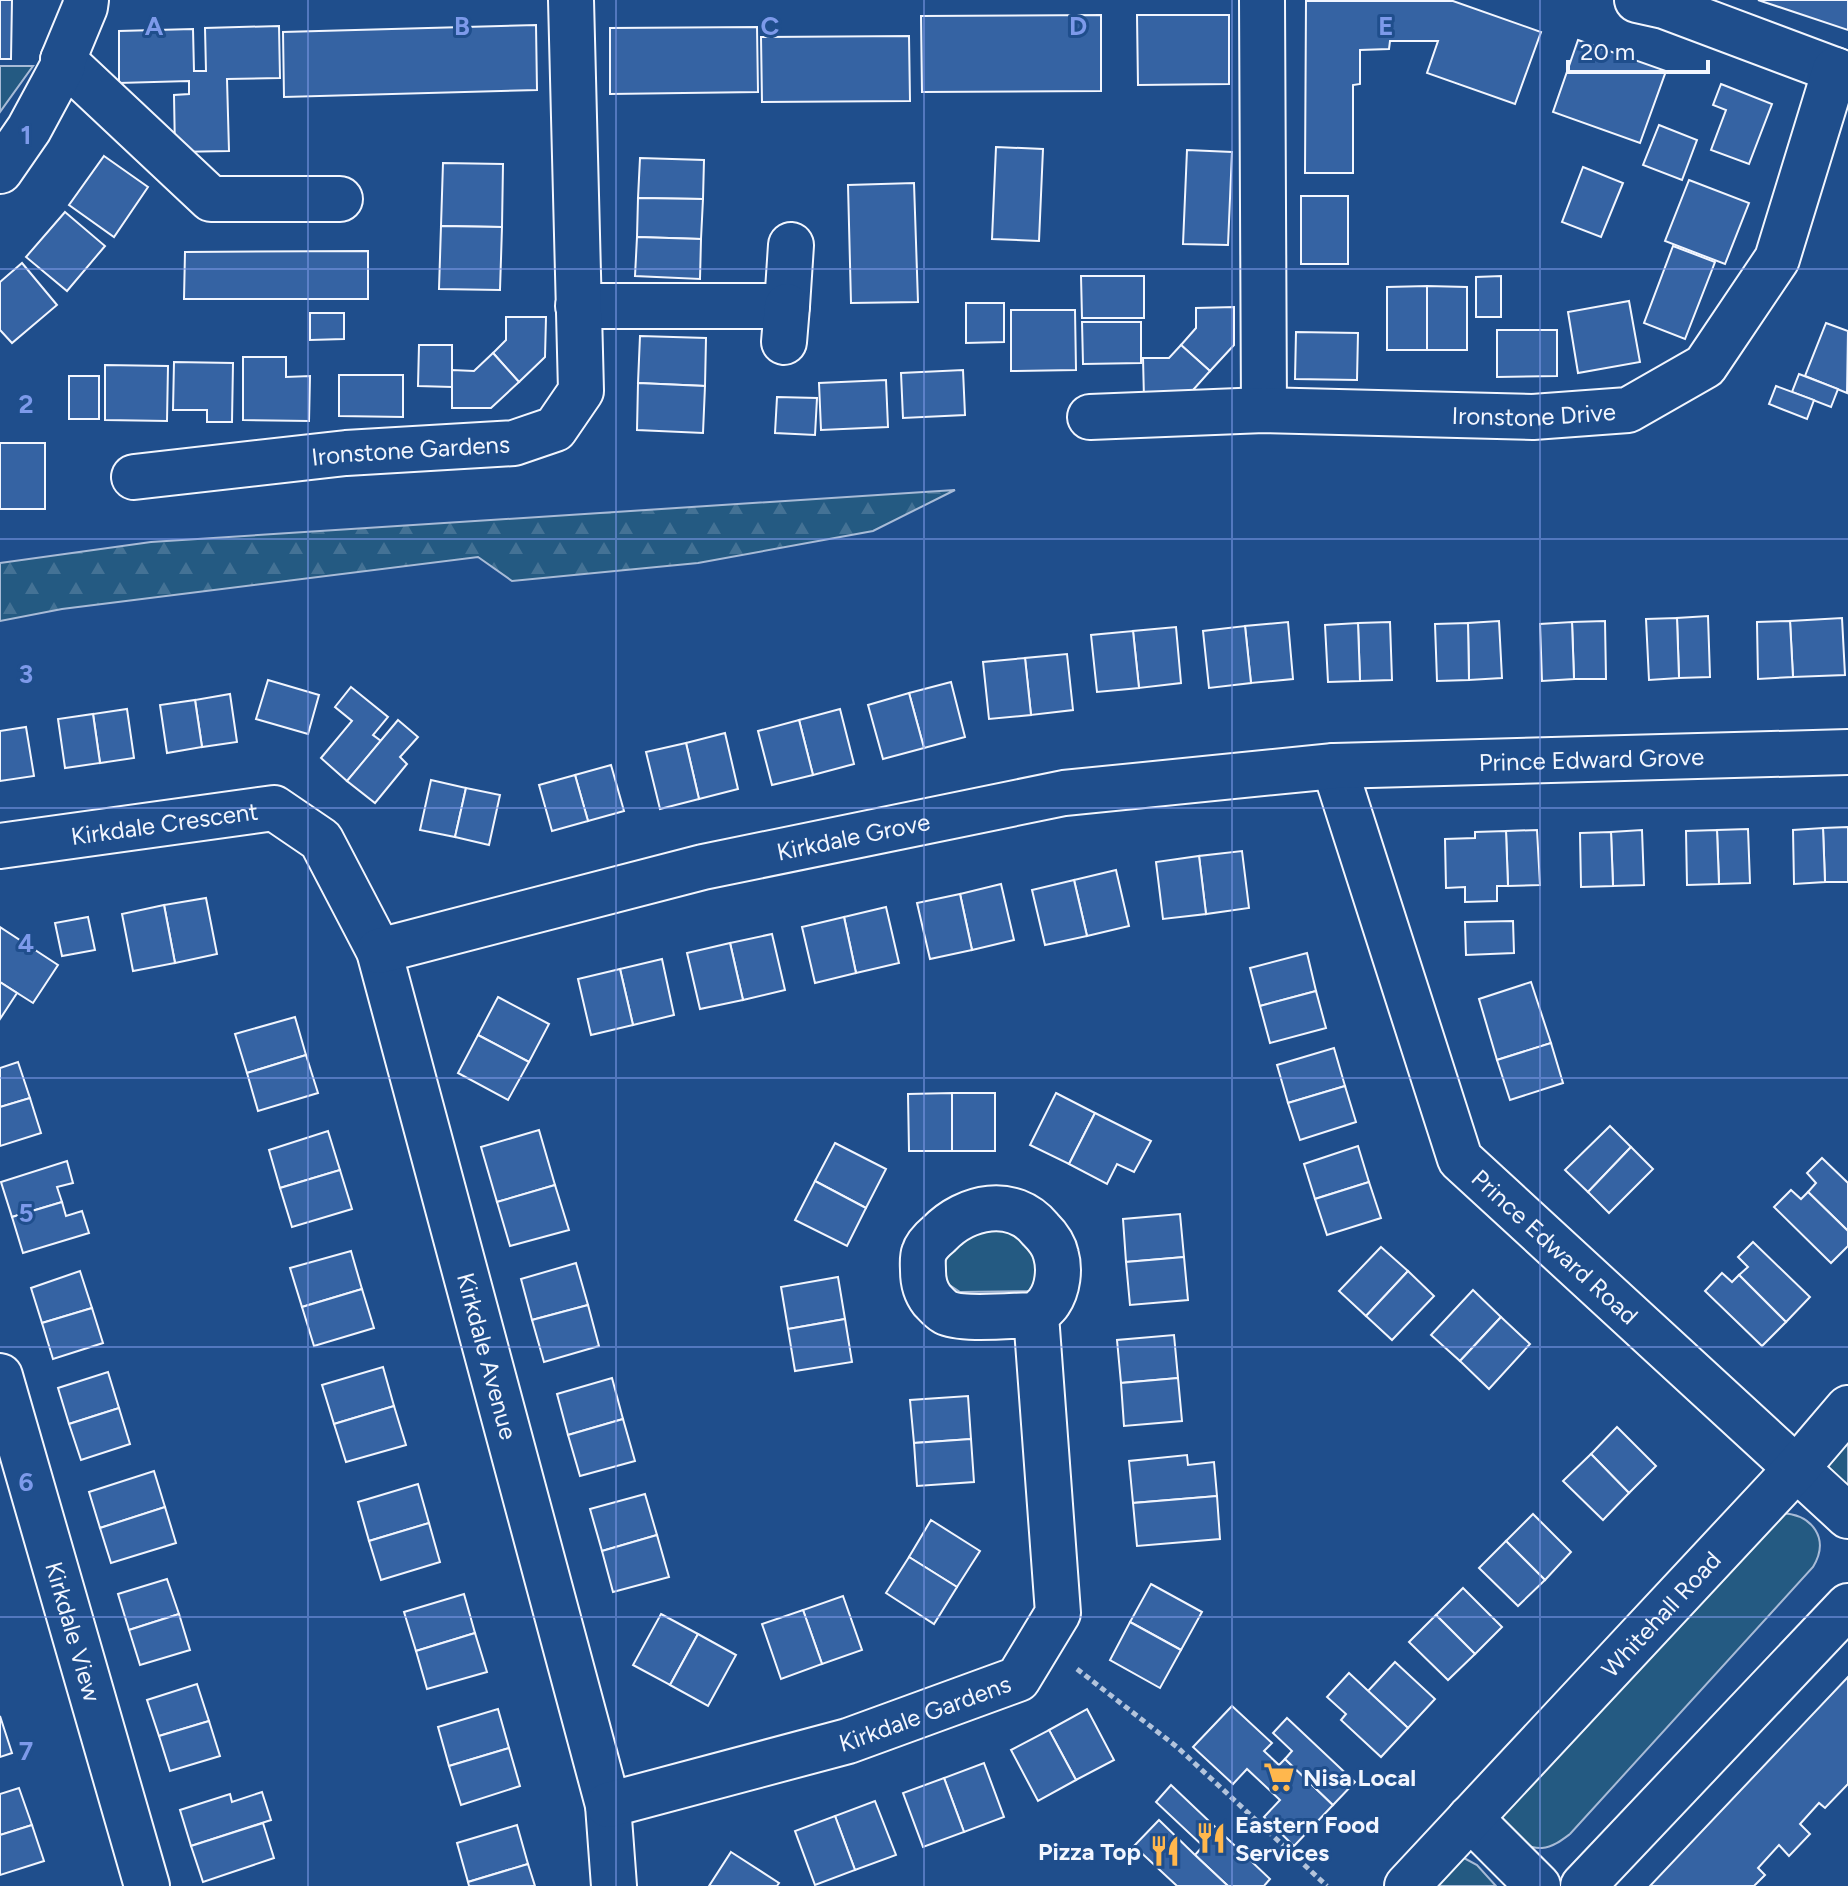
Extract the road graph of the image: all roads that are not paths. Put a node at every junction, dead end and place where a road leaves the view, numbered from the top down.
1 (86, 0) edge
2 (571, 0) edge
3 (1262, 0) edge
4 (1656, 2) edge
5 (63, 60) junction
6 (1841, 73) edge
7 (0, 171) edge
8 (340, 199) dead end
9 (791, 245) dead end
10 (578, 306) junction
11 (1264, 410) junction
12 (1090, 417) dead end
13 (134, 477) dead end
14 (1848, 752) edge
15 (1334, 766) junction
16 (321, 840) joint
17 (0, 846) edge
18 (379, 951) junction
19 (1036, 1315) dead end
20 (0, 1376) edge
21 (1848, 1408) edge
22 (1796, 1469) junction
23 (1848, 1516) edge
24 (1848, 1606) edge
25 (608, 1805) junction
26 (1470, 1818) junction
27 (147, 1886) edge
28 (614, 1886) edge
29 (1407, 1886) edge
30 (1538, 1886) edge
31 (1583, 1886) edge

1 - 5 street
2 - 10 street, Ironstone Gardens
3 - 11 street
4 - 6 street
5 - 7 street
5 - 8 street
6 - 11 street, Ironstone Drive
9 - 10 street
10 - 13 street, Ironstone Gardens
11 - 12 street, Ironstone Drive
14 - 15 street, Prince Edward Grove
15 - 18 street, Kirkdale Grove
15 - 22 street, Prince Edward Road
16 - 17 street, Kirkdale Crescent
16 - 18 street, Kirkdale Avenue
18 - 25 street, Kirkdale Avenue
19 - 25 street, Kirkdale Gardens
20 - 27 street, Kirkdale View
21 - 22 street, Whitehall Road
22 - 23 street, Prince Edward Road
22 - 26 street, Whitehall Road
24 - 31 street
25 - 28 street, Kirkdale Avenue
26 - 29 street, Whitehall Road
26 - 30 street

